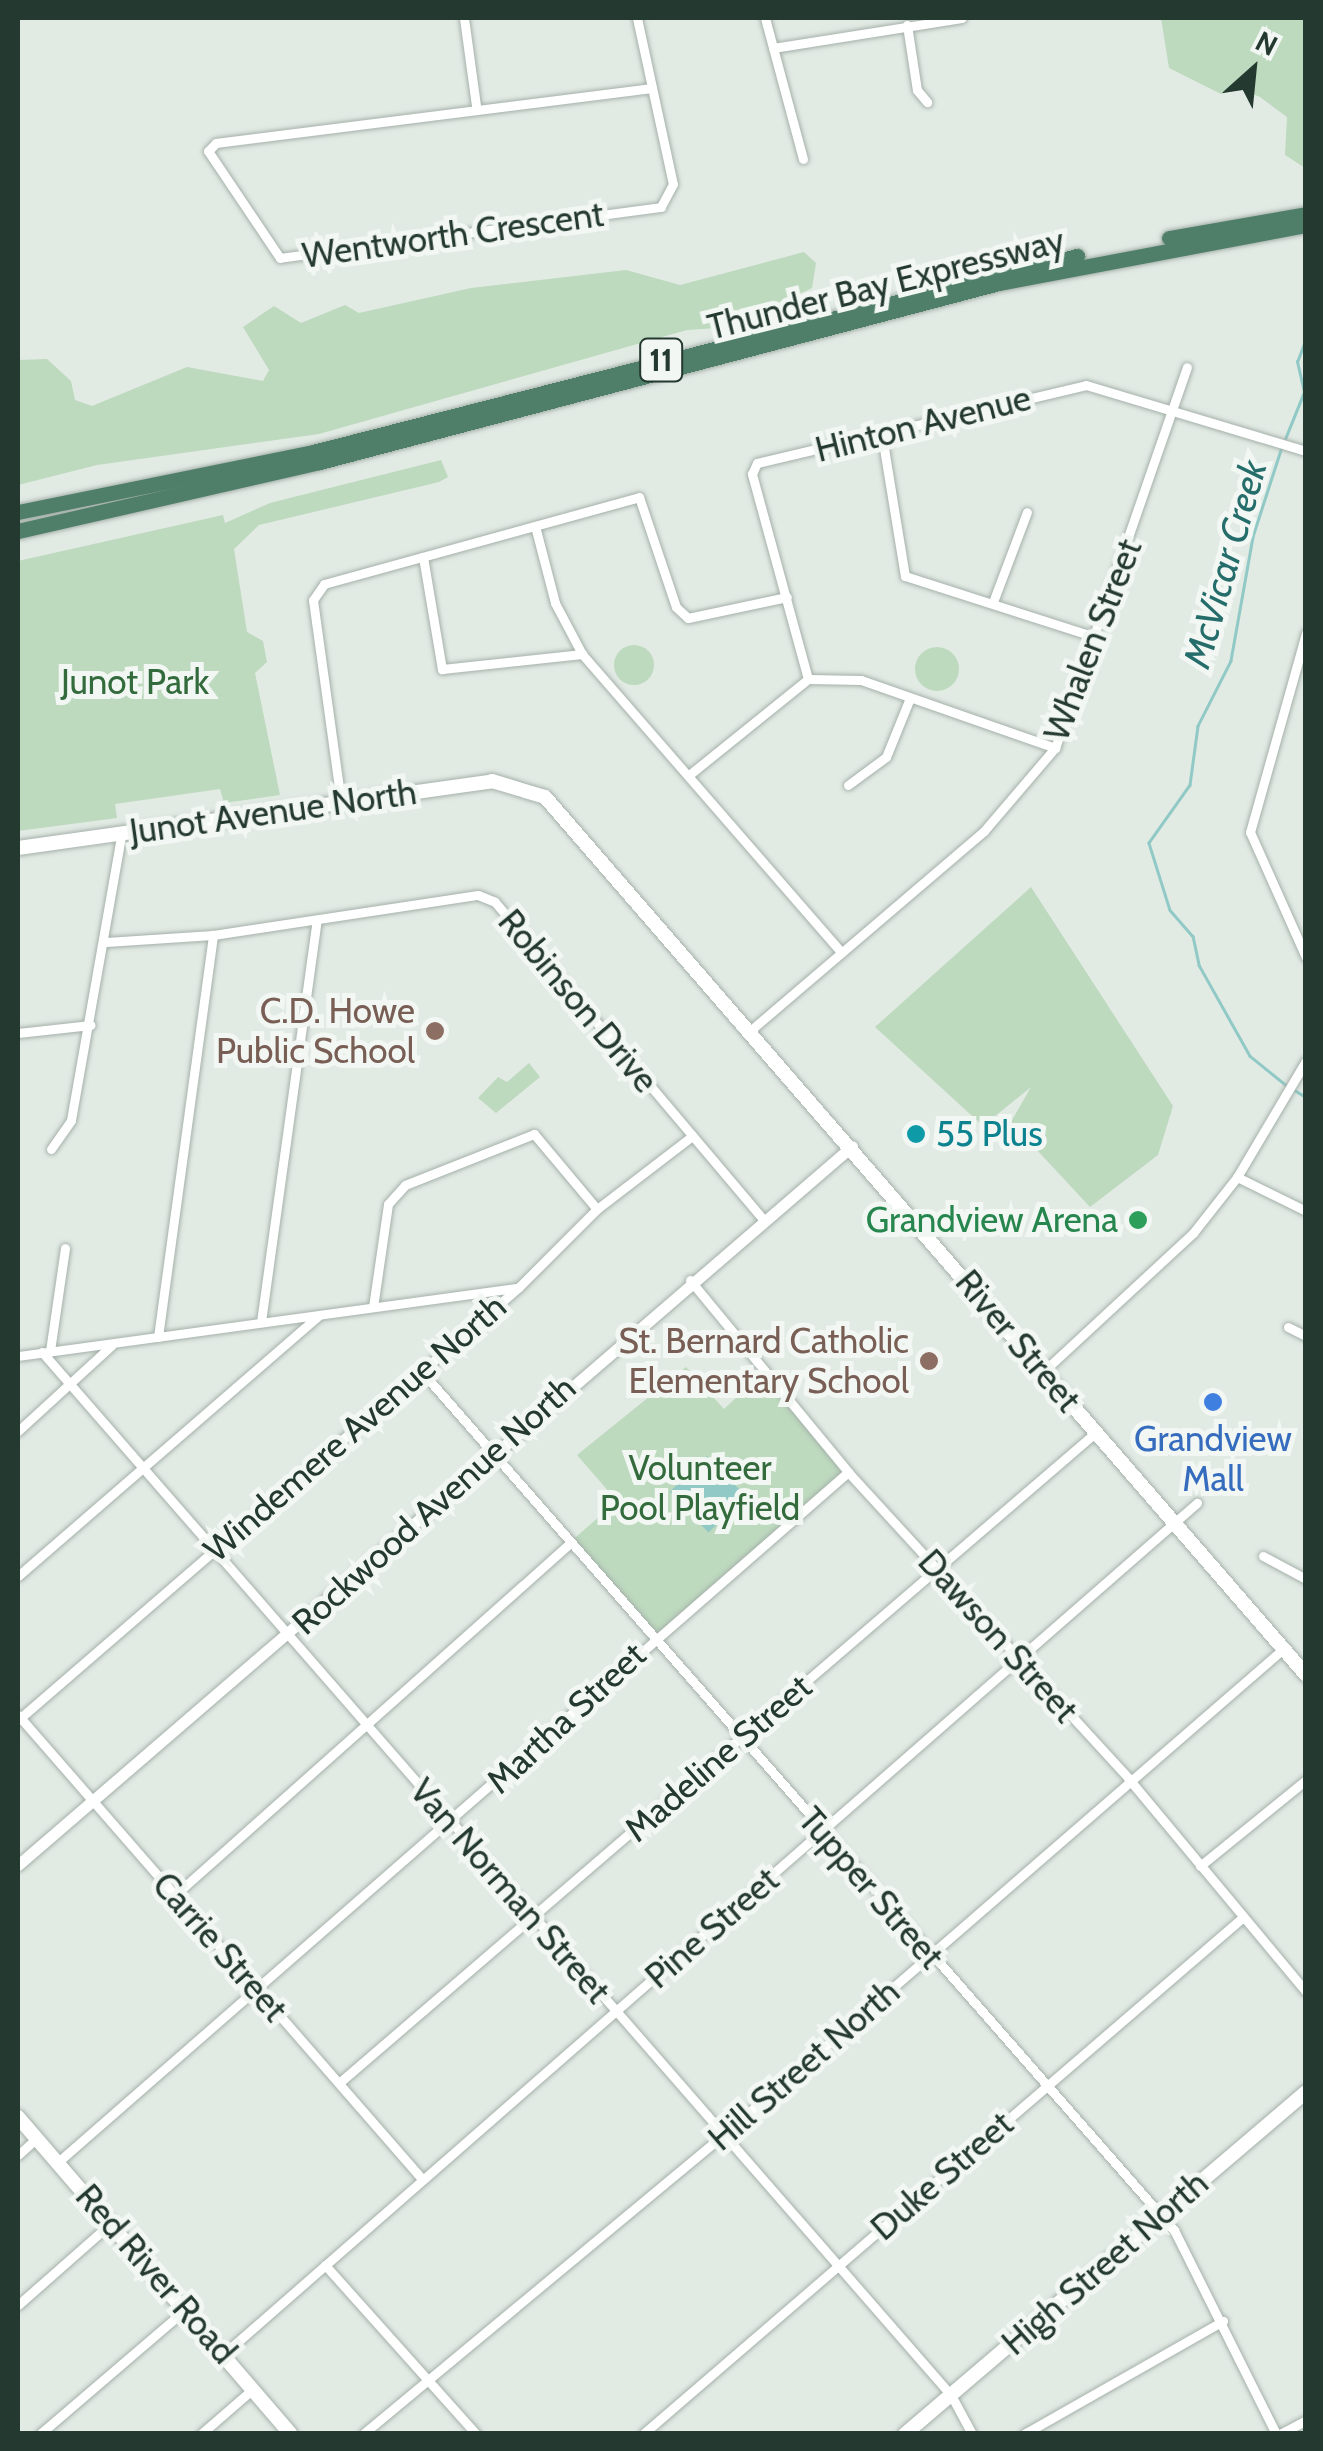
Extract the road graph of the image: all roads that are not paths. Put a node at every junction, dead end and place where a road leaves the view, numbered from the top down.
1 (464, 18) edge
2 (637, 18) edge
3 (764, 18) edge
4 (962, 18) edge
5 (906, 24) junction
6 (773, 48) junction
7 (652, 88) junction
8 (927, 102) dead end
9 (476, 106) junction
10 (803, 159) dead end
11 (1306, 214) edge
12 (1306, 225) edge
13 (1187, 367) dead end
14 (1176, 416) junction
15 (882, 436) junction
16 (1306, 451) edge
17 (18, 512) edge
18 (1027, 512) dead end
19 (535, 526) junction
20 (21, 531) edge
21 (423, 558) junction
22 (787, 597) junction
23 (993, 602) junction
24 (1306, 633) edge
25 (1098, 638) junction
26 (582, 654) junction
27 (808, 679) junction
28 (910, 698) junction
29 (1055, 748) junction
30 (689, 775) junction
31 (848, 785) dead end
32 (528, 788) joint
33 (341, 802) junction
34 (122, 832) junction
35 (18, 848) edge
36 (317, 920) junction
37 (213, 936) junction
38 (106, 942) junction
39 (840, 952) junction
40 (1306, 956) edge
41 (90, 1025) junction
42 (751, 1030) junction
43 (18, 1033) edge
44 (1306, 1061) edge
45 (692, 1136) junction
46 (852, 1146) junction
47 (51, 1149) dead end
48 (1237, 1177) junction
49 (596, 1210) junction
50 (1306, 1211) edge
51 (762, 1217) junction
52 (64, 1248) dead end
53 (690, 1280) junction
54 (519, 1288) junction
55 (373, 1307) junction
56 (321, 1314) junction
57 (261, 1322) junction
58 (1288, 1327) dead end
59 (158, 1336) junction
60 (1306, 1336) edge
61 (114, 1343) junction
62 (46, 1351) junction
63 (18, 1356) edge
64 (1044, 1371) junction
65 (422, 1372) junction
66 (71, 1384) junction
67 (18, 1431) edge
68 (1096, 1432) junction
69 (493, 1449) junction
70 (142, 1468) junction
71 (848, 1472) junction
72 (1197, 1503) dead end
73 (1176, 1526) junction
74 (568, 1544) junction
75 (213, 1550) junction
76 (1263, 1556) dead end
77 (938, 1568) junction
78 (18, 1576) edge
79 (1306, 1578) edge
80 (286, 1636) junction
81 (653, 1638) junction
82 (1283, 1649) junction
83 (1018, 1661) junction
84 (1306, 1675) edge
85 (18, 1718) edge
86 (368, 1728) junction
87 (741, 1738) junction
88 (1128, 1778) junction
89 (1306, 1780) edge
90 (92, 1803) junction
91 (451, 1824) junction
92 (821, 1833) junction
93 (18, 1865) edge
94 (1200, 1866) junction
95 (175, 1895) junction
96 (530, 1918) junction
97 (1242, 1918) junction
98 (930, 1955) junction
99 (257, 1989) junction
100 (1306, 1992) edge
101 (616, 2012) junction
102 (338, 2083) junction
103 (1045, 2086) junction
104 (1306, 2092) edge
105 (18, 2116) edge
106 (723, 2136) junction
107 (37, 2138) junction
108 (18, 2155) edge
109 (58, 2162) junction
110 (422, 2179) junction
111 (1160, 2215) junction
112 (112, 2222) junction
113 (325, 2265) junction
114 (838, 2267) junction
115 (18, 2305) edge
116 (188, 2308) junction
117 (1223, 2321) junction
118 (226, 2352) junction
119 (431, 2378) junction
120 (254, 2388) junction
121 (951, 2395) junction
122 (1306, 2420) edge
123 (40, 2434) edge
124 (201, 2434) edge
125 (291, 2434) edge
126 (363, 2434) edge
127 (476, 2434) edge
128 (643, 2434) edge
129 (906, 2434) edge
130 (972, 2434) edge
131 (1024, 2434) edge
132 (1278, 2434) edge

1 - 9 street
2 - 7 street, Wentworth Crescent
3 - 6 street
4 - 5 street
5 - 6 street
5 - 8 street
6 - 10 street
7 - 9 street, Wentworth Crescent
7 - 9 street, Wentworth Crescent
11 - 17 highway, Thunder Bay Expressway / 11
12 - 20 highway, Thunder Bay Expressway / 11
13 - 14 street, Whalen Street
14 - 15 street, Hinton Avenue
14 - 16 street, Hinton Avenue
14 - 25 street, Whalen Street
15 - 22 street, Hinton Avenue
15 - 23 street
18 - 23 street
19 - 21 street
19 - 22 street
19 - 26 street
21 - 26 street
21 - 33 street
22 - 27 street, Hinton Avenue
23 - 25 street
24 - 40 street
25 - 29 street, Whalen Street
26 - 30 street
27 - 28 street
27 - 30 street
28 - 29 street
28 - 31 street
29 - 39 street, Whalen Street
30 - 39 street
32 - 33 main road, Junot Avenue North
32 - 42 main road, River Street
33 - 34 main road, Junot Avenue North
34 - 35 main road, Junot Avenue North
34 - 38 street
36 - 37 street, Robinson Drive
36 - 45 street, Robinson Drive
36 - 57 street
37 - 38 street, Robinson Drive
37 - 59 street
38 - 41 street
39 - 42 street, Whalen Street
41 - 43 street
41 - 47 street
42 - 46 main road, River Street
44 - 48 street
45 - 49 street, Windemere Avenue North
45 - 51 street, Robinson Drive
46 - 51 street, Rockwood Avenue North
46 - 64 main road, River Street
48 - 50 street
48 - 64 street
49 - 54 street, Windemere Avenue North
49 - 55 street
51 - 53 street, Rockwood Avenue North
52 - 62 street
53 - 69 street, Rockwood Avenue North
53 - 71 street, Dawson Street
54 - 55 street
54 - 65 street, Windemere Avenue North
55 - 56 street
56 - 57 street
56 - 70 street
57 - 59 street
58 - 60 street
59 - 61 street
61 - 62 street
61 - 66 street
62 - 63 street
62 - 66 street, Van Norman Street
64 - 68 main road, River Street
65 - 69 street, Tupper Street
65 - 75 street, Windemere Avenue North
66 - 67 street
66 - 70 street, Van Norman Street
68 - 73 main road, River Street
68 - 77 street, Madeline Street
69 - 74 street, Tupper Street
69 - 80 street, Rockwood Avenue North
70 - 75 street, Van Norman Street
70 - 78 street
71 - 77 street, Dawson Street
71 - 81 street, Martha Street
72 - 73 street, Pine Street
73 - 82 main road, River Street
73 - 83 street, Pine Street
74 - 81 street, Tupper Street
74 - 86 street
75 - 80 street, Van Norman Street
75 - 85 street, Windemere Avenue North
76 - 79 street
77 - 83 street, Dawson Street
77 - 87 street, Madeline Street
80 - 86 street, Van Norman Street
80 - 90 street, Rockwood Avenue North
81 - 87 street, Tupper Street
81 - 91 street, Martha Street
82 - 84 main road, River Street
82 - 88 street, Hill Street North
83 - 88 street, Dawson Street
83 - 92 street, Pine Street
85 - 90 street, Carrie Street
86 - 91 street, Van Norman Street
86 - 95 street
87 - 92 street, Tupper Street
87 - 96 street, Madeline Street
88 - 94 street, Dawson Street
88 - 98 street, Hill Street North
89 - 94 street
90 - 93 street, Rockwood Avenue North
90 - 95 street, Carrie Street
91 - 96 street, Van Norman Street
91 - 99 street, Martha Street
92 - 98 street, Tupper Street
92 - 101 street, Pine Street
94 - 97 street, Dawson Street
95 - 99 street, Carrie Street
96 - 101 street, Van Norman Street
96 - 102 street, Madeline Street
97 - 100 street, Dawson Street
97 - 103 street, Duke Street
98 - 103 street, Tupper Street
98 - 106 street, Hill Street North
99 - 102 street, Carrie Street
99 - 109 street, Martha Street
101 - 106 street, Van Norman Street
101 - 110 street, Pine Street
102 - 110 street, Carrie Street
103 - 111 street, Tupper Street
103 - 114 street, Duke Street
104 - 111 main road, High Street North
105 - 107 main road, Red River Road
106 - 114 street, Van Norman Street
106 - 119 street, Hill Street North
107 - 108 street
107 - 109 main road, Red River Road
109 - 112 main road, Red River Road
110 - 113 street, Pine Street
111 - 117 street, Tupper Street
111 - 121 main road, High Street North
112 - 115 street
112 - 116 main road, Red River Road
113 - 118 street, Pine Street
113 - 119 street
114 - 121 street, Van Norman Street
114 - 128 street, Duke Street
116 - 118 main road, Red River Road
116 - 123 street
117 - 131 street
117 - 132 street, Tupper Street
118 - 120 main road, Red River Road
119 - 126 street, Hill Street North
119 - 127 street
120 - 124 street
120 - 125 main road, Red River Road
121 - 129 main road, High Street North
121 - 130 street, Van Norman Street
122 - 132 street

